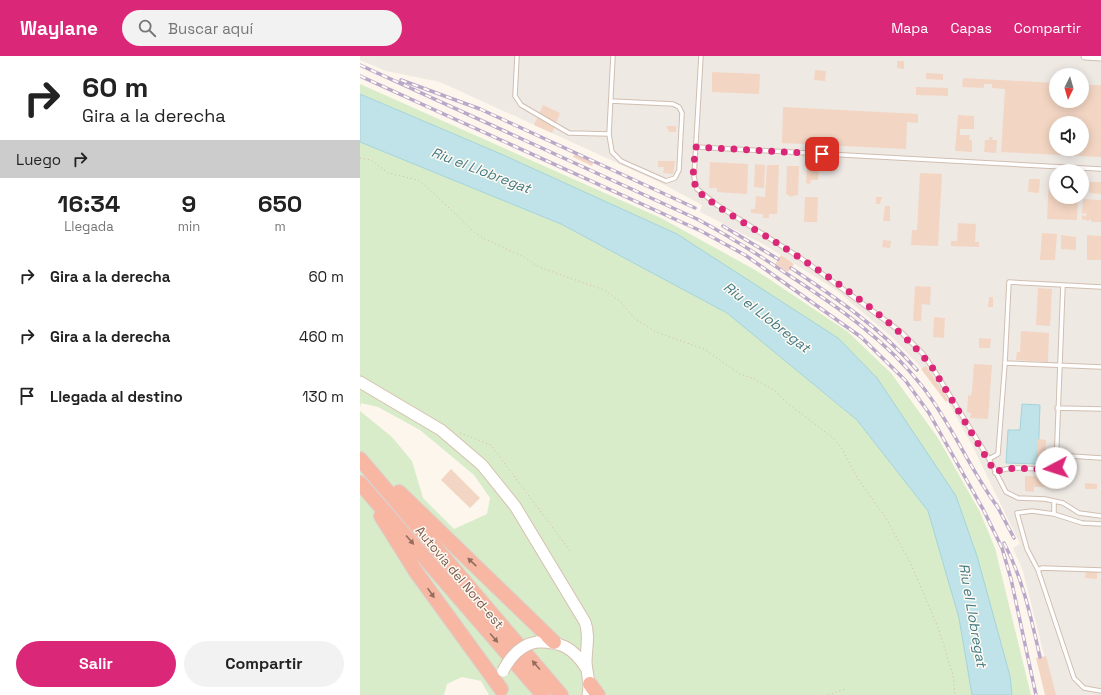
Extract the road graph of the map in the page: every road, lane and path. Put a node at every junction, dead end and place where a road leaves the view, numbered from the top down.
1 (517, 56) edge
2 (613, 56) edge
3 (701, 56) edge
4 (1085, 56) edge
5 (1101, 57) edge
6 (611, 101) junction
7 (609, 134) junction
8 (696, 147) junction
9 (360, 158) edge
10 (1101, 169) edge
11 (1063, 285) junction
12 (1101, 287) edge
13 (1005, 363) junction
14 (1059, 365) junction
15 (1101, 367) edge
16 (360, 382) edge
17 (1057, 408) junction
18 (1101, 409) edge
19 (450, 436) junction
20 (360, 455) edge
21 (1055, 455) junction
22 (1101, 458) edge
23 (360, 459) edge
24 (988, 459) junction
25 (995, 472) junction
26 (363, 486) edge
27 (1054, 501) junction
28 (1054, 514) junction
29 (1101, 516) edge
30 (1101, 524) edge
31 (570, 551) dead end
32 (1038, 570) junction
33 (1101, 570) edge
34 (587, 635) junction
35 (554, 642) junction
36 (569, 648) junction
37 (586, 668) junction
38 (846, 689) dead end
39 (592, 691) edge
40 (1101, 691) edge
41 (502, 692) edge
42 (543, 695) edge
43 (561, 695) edge
44 (828, 695) edge
45 (955, 695) edge

1 - 7 lane
2 - 6 lane
3 - 8 lane
4 - 5 street
6 - 7 lane
6 - 7 lane
8 - 10 lane
8 - 24 lane
9 - 45 path
11 - 12 lane
11 - 13 lane
11 - 14 lane
13 - 14 lane
13 - 24 lane
14 - 15 lane
14 - 17 lane
16 - 19 main road
17 - 18 lane
17 - 21 lane
19 - 31 path
19 - 34 main road
35 -> 20 highway
21 - 22 lane
21 - 25 lane
43 -> 23 highway, Autovia del Nord-est
24 - 25 lane
25 - 27 lane
26 -> 41 highway
26 -> 42 highway, Autovia del Nord-est
27 - 28 lane
27 - 29 lane
28 - 30 lane
28 - 32 lane
32 - 33 lane
32 - 40 lane
34 - 36 main road
34 - 37 main road
35 - 36 main road
35 - 41 main road, bridge
36 - 37 main road
37 - 39 main road
38 - 44 path

